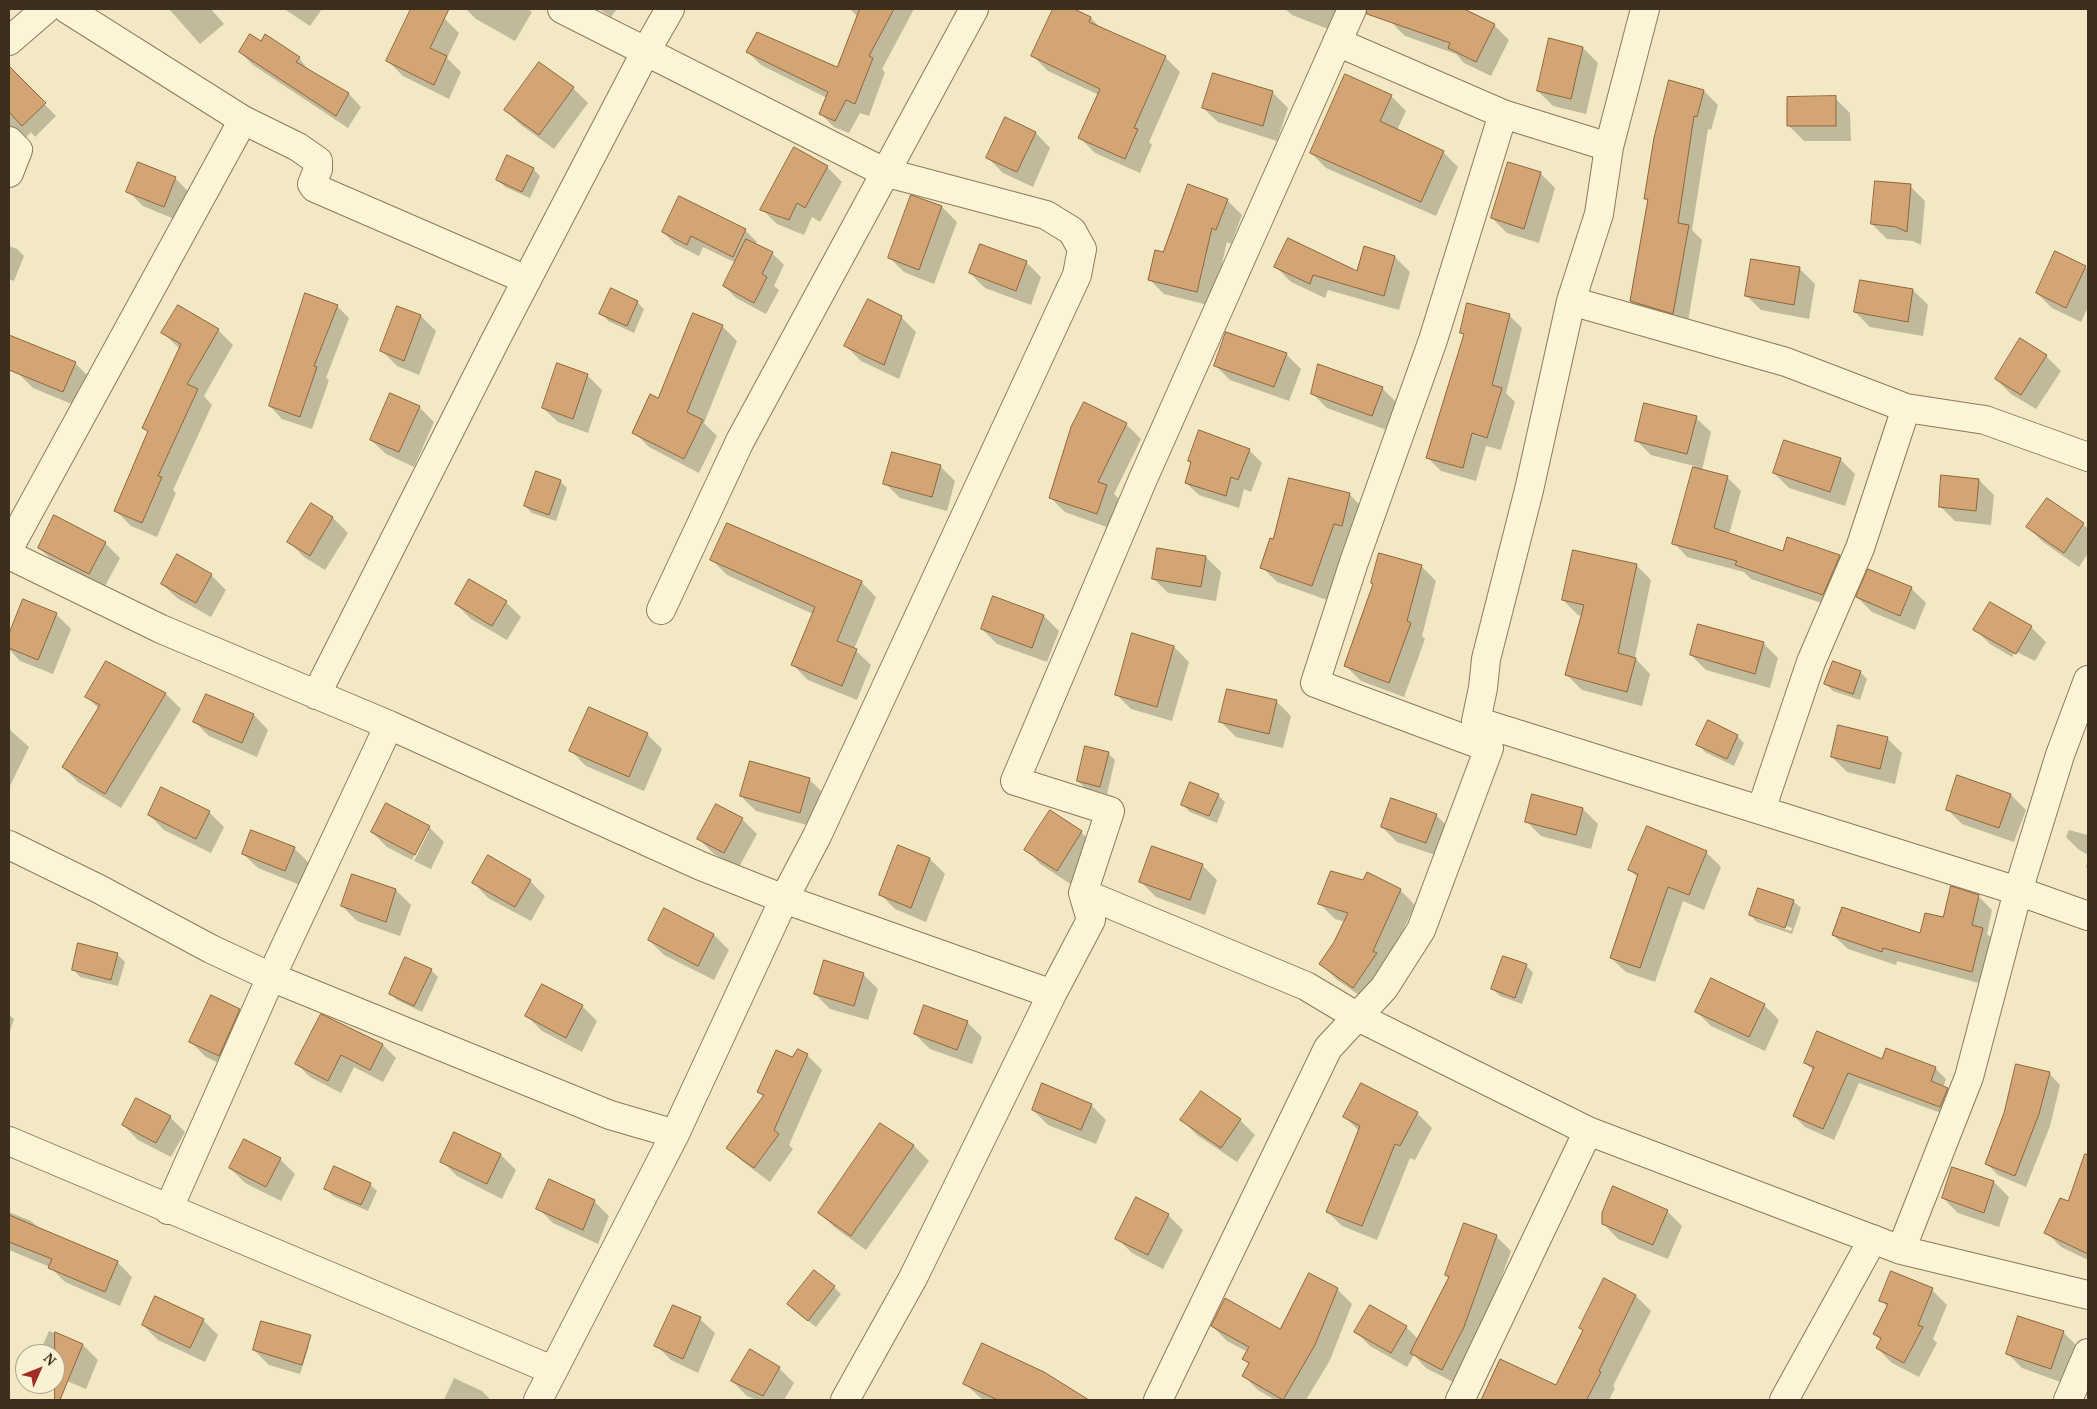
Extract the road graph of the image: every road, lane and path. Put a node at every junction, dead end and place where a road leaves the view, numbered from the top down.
1 (46, 9) edge
2 (67, 9) edge
3 (562, 9) edge
4 (670, 9) edge
5 (974, 9) edge
6 (1352, 9) edge
7 (1645, 9) edge
8 (9, 41) edge
9 (1337, 42) junction
10 (646, 51) junction
11 (1502, 114) junction
12 (243, 120) junction
13 (9, 141) edge
14 (1609, 147) junction
15 (884, 172) junction
16 (9, 173) edge
17 (527, 280) junction
18 (1571, 301) junction
19 (1906, 408) junction
20 (2088, 457) edge
21 (9, 548) edge
22 (9, 556) edge
23 (661, 610) dead end
24 (2088, 680) edge
25 (316, 695) junction
26 (1476, 721) junction
27 (389, 725) junction
28 (1488, 748) junction
29 (1761, 810) junction
30 (9, 845) edge
31 (2018, 891) junction
32 (1083, 893) junction
33 (784, 899) junction
34 (2088, 916) edge
35 (271, 976) junction
36 (1052, 994) junction
37 (1358, 1017) junction
38 (1588, 1131) junction
39 (675, 1134) junction
40 (9, 1141) edge
41 (168, 1210) junction
42 (1873, 1239) junction
43 (1901, 1250) junction
44 (2088, 1295) edge
45 (2088, 1353) edge
46 (552, 1370) junction
47 (538, 1400) edge
48 (845, 1400) edge
49 (1158, 1400) edge
50 (1460, 1400) edge
51 (1784, 1400) edge
52 (2068, 1400) edge

1 - 8 street
2 - 12 street
3 - 10 street
4 - 10 street
5 - 15 street
6 - 9 street
7 - 14 street
9 - 11 street
9 - 32 street
10 - 15 street
10 - 17 street
11 - 14 street
11 - 28 street
12 - 17 street
12 - 21 street
13 - 16 street
14 - 18 street
15 - 23 street
15 - 33 street
17 - 25 street
18 - 19 street
18 - 26 street
19 - 20 street
19 - 29 street
22 - 25 street
24 - 31 street
25 - 27 street
26 - 28 street
26 - 29 street
27 - 33 street
27 - 35 street
28 - 37 street
29 - 31 street
30 - 35 street
31 - 34 street
31 - 43 street
32 - 36 street
32 - 37 street
33 - 36 street
33 - 39 street
35 - 39 street
35 - 41 street
36 - 48 street
37 - 38 street
37 - 49 street
38 - 42 street
38 - 50 street
39 - 46 street
40 - 41 street
41 - 46 street
42 - 43 street
42 - 51 street
43 - 44 street
45 - 52 street
46 - 47 street

